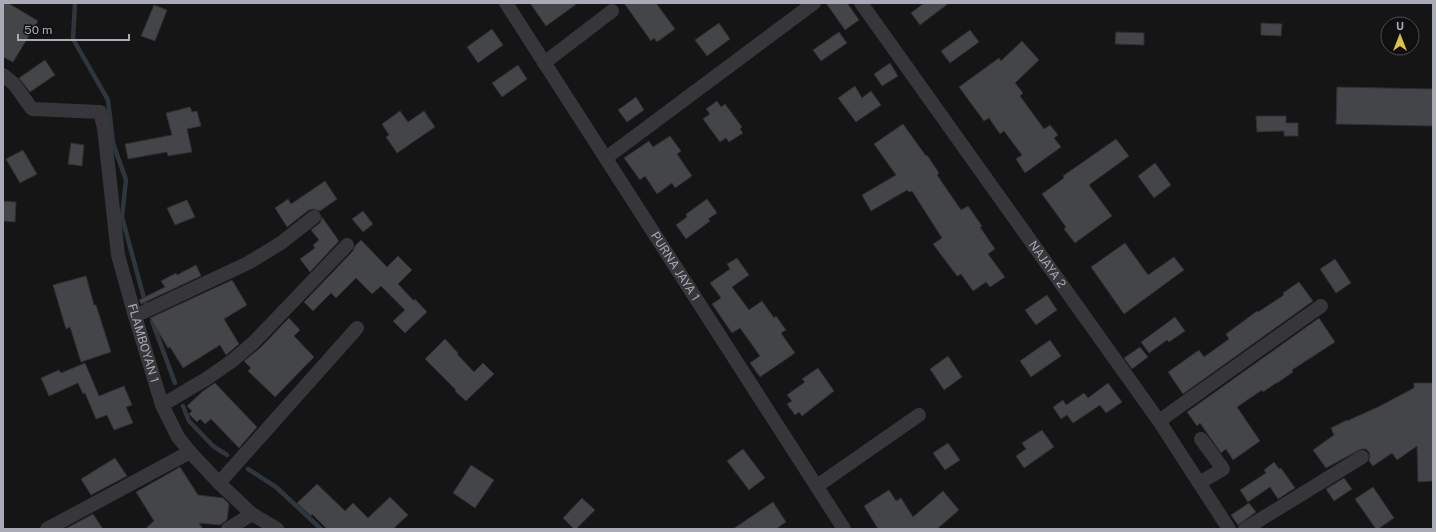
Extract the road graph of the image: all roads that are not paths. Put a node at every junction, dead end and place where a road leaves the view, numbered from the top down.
1 (506, 3) edge
2 (814, 3) edge
3 (861, 3) edge
4 (612, 11) dead end
5 (544, 63) junction
6 (3, 75) edge
7 (606, 158) junction
8 (314, 217) dead end
9 (348, 245) dead end
10 (1321, 306) dead end
11 (135, 316) junction
12 (357, 328) dead end
13 (162, 405) junction
14 (919, 415) dead end
15 (1159, 421) junction
16 (1201, 439) dead end
17 (190, 452) junction
18 (1362, 457) dead end
19 (219, 483) junction
20 (1199, 483) junction
21 (817, 486) junction
22 (252, 514) junction
23 (48, 529) edge
24 (228, 529) edge
25 (277, 529) edge
26 (844, 529) edge
27 (1229, 529) edge
28 (1245, 529) edge

1 - 5 street, PURNA JAYA 1
2 - 7 street
3 - 15 street, NAJAYA 2
4 - 5 street
5 - 7 street, PURNA JAYA 1
6 - 11 street, FLAMBOYAN 1
7 - 21 street, PURNA JAYA 1
8 - 11 street
9 - 13 street
10 - 15 street
11 - 13 street, FLAMBOYAN 1
12 - 19 street
13 - 17 street, FLAMBOYAN 1
14 - 21 street
15 - 20 street, NAJAYA 2
16 - 20 street
17 - 19 street, FLAMBOYAN 1
17 - 23 street
18 - 28 street
19 - 22 street, FLAMBOYAN 1
20 - 27 street, NAJAYA 2
21 - 26 street, PURNA JAYA 1
22 - 24 street
22 - 25 street, FLAMBOYAN 1

